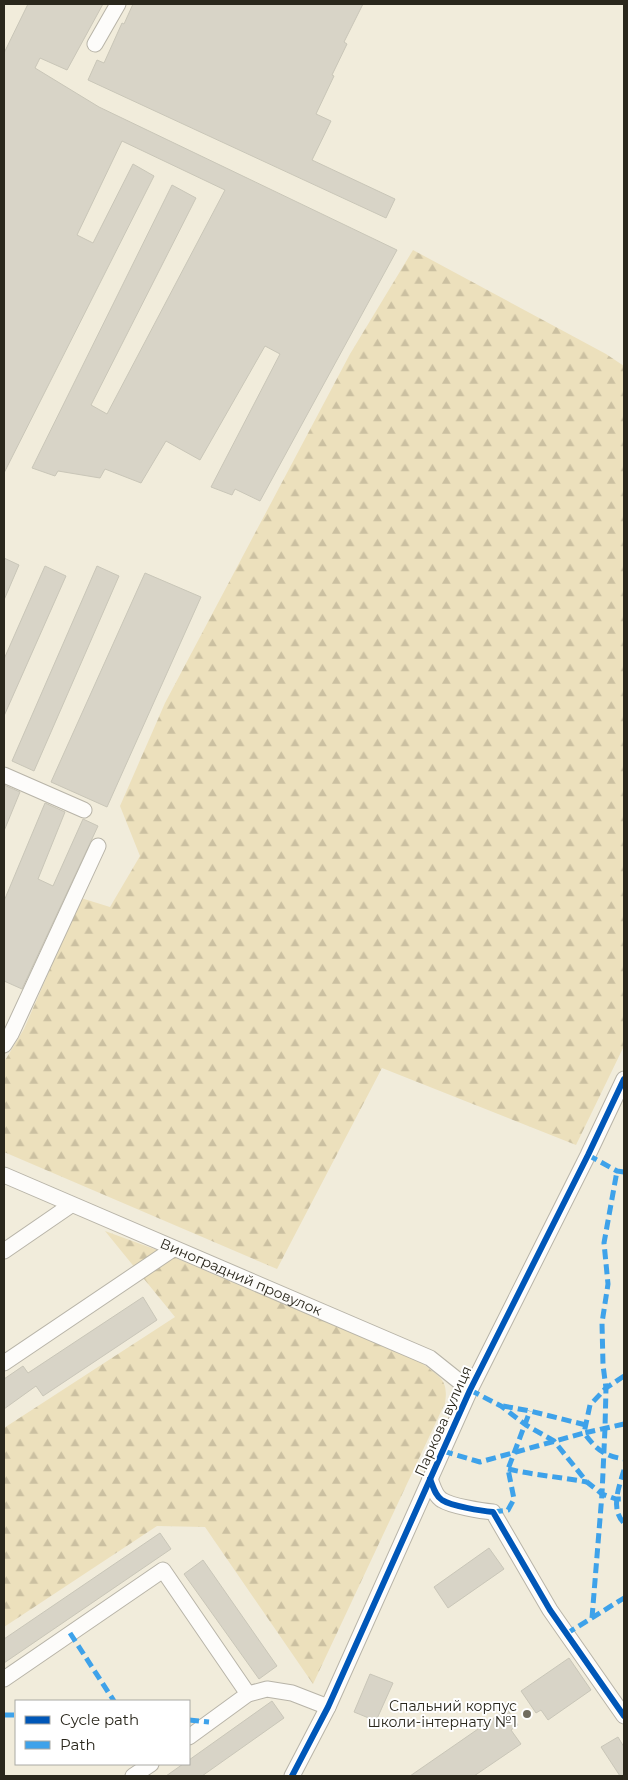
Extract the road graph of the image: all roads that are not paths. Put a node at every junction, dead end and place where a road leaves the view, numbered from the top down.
1 (118, 4) edge
2 (95, 44) dead end
3 (4, 775) edge
4 (84, 810) dead end
5 (98, 846) dead end
6 (4, 1045) edge
7 (624, 1080) edge
8 (4, 1175) edge
9 (71, 1205) junction
10 (173, 1249) junction
11 (4, 1250) edge
12 (4, 1363) edge
13 (470, 1390) junction
14 (430, 1479) junction
15 (4, 1679) edge
16 (248, 1694) junction
17 (328, 1707) junction
18 (624, 1716) edge
19 (190, 1736) edge
20 (150, 1765) edge
21 (133, 1776) edge
22 (292, 1776) edge

1 - 2 street
3 - 4 street
5 - 6 street
7 - 13 street, Паркова вулиця
8 - 9 street, Виноградний провулок
9 - 10 street, Виноградний провулок
9 - 11 street
10 - 12 street
10 - 13 street, Виноградний провулок
13 - 14 street, Паркова вулиця
14 - 17 street, Паркова вулиця
14 - 18 street
15 - 16 street
16 - 17 street
16 - 19 street
17 - 22 street, Паркова вулиця
20 - 21 street

